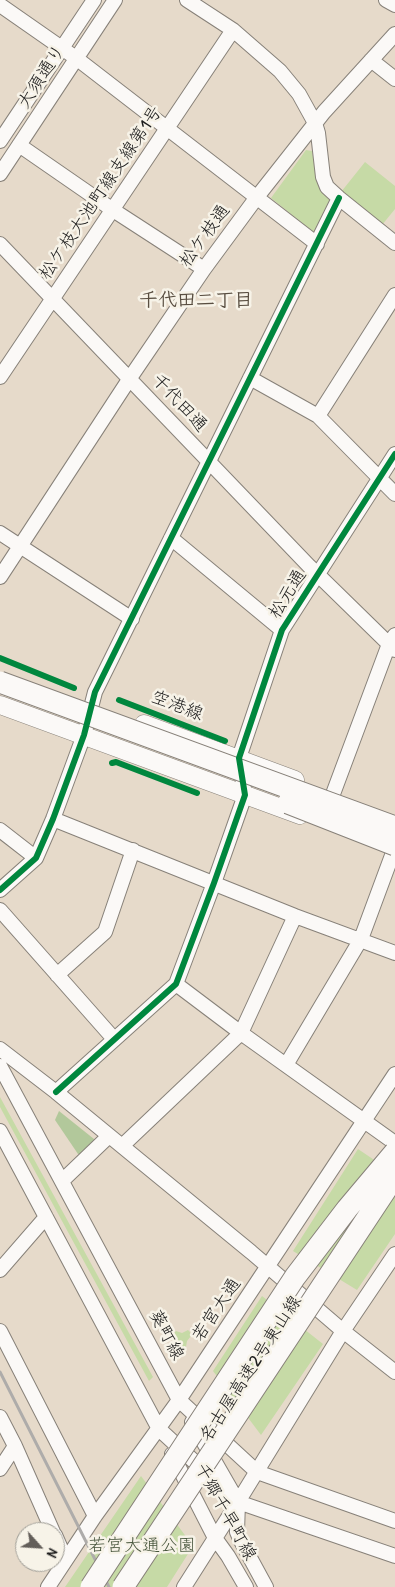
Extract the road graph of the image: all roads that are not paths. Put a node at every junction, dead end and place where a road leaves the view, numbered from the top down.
1 (94, 0) edge
2 (115, 0) edge
3 (187, 0) edge
4 (386, 0) edge
5 (395, 5) edge
6 (2, 11) edge
7 (233, 30) junction
8 (395, 34) edge
9 (61, 48) junction
10 (76, 58) junction
11 (371, 60) junction
12 (395, 78) edge
13 (315, 123) junction
14 (167, 128) junction
15 (0, 141) edge
16 (19, 145) junction
17 (0, 174) edge
18 (257, 197) junction
19 (339, 198) junction
20 (113, 210) junction
21 (395, 242) edge
22 (0, 244) edge
23 (317, 244) junction
24 (204, 269) junction
25 (395, 295) edge
26 (52, 298) junction
27 (0, 377) edge
28 (130, 378) junction
29 (250, 378) junction
30 (318, 416) junction
31 (395, 454) edge
32 (209, 462) junction
33 (379, 478) junction
34 (395, 494) edge
35 (0, 533) edge
36 (171, 538) junction
37 (20, 546) junction
38 (318, 574) junction
39 (0, 576) edge
40 (132, 618) junction
41 (282, 630) junction
42 (393, 643) edge
43 (0, 671) edge
44 (0, 682) edge
45 (0, 705) edge
46 (91, 705) junction
47 (137, 732) junction
48 (84, 736) junction
49 (239, 758) junction
50 (245, 794) junction
51 (333, 794) junction
52 (395, 817) edge
53 (53, 819) junction
54 (395, 827) edge
55 (0, 830) edge
56 (395, 849) edge
57 (133, 850) junction
58 (36, 858) junction
59 (214, 883) junction
60 (0, 890) edge
61 (0, 910) edge
62 (295, 916) junction
63 (361, 939) junction
64 (395, 953) edge
65 (57, 974) junction
66 (176, 984) junction
67 (241, 1034) junction
68 (114, 1039) junction
69 (0, 1049) edge
70 (286, 1065) junction
71 (0, 1066) edge
72 (395, 1074) edge
73 (56, 1092) junction
74 (364, 1122) junction
75 (1, 1136) edge
76 (109, 1136) junction
77 (395, 1143) edge
78 (122, 1146) junction
79 (395, 1152) edge
80 (395, 1176) edge
81 (62, 1181) junction
82 (395, 1203) edge
83 (46, 1217) junction
84 (395, 1254) edge
85 (268, 1267) junction
86 (0, 1270) edge
87 (0, 1331) edge
88 (343, 1331) junction
89 (274, 1367) junction
90 (395, 1372) edge
91 (179, 1400) junction
92 (0, 1417) edge
93 (159, 1429) junction
94 (15, 1446) junction
95 (0, 1469) edge
96 (257, 1472) junction
97 (238, 1502) junction
98 (95, 1516) junction
99 (175, 1517) junction
100 (395, 1521) edge
101 (49, 1522) edge
102 (216, 1538) junction
103 (395, 1556) edge
104 (66, 1560) joint
105 (48, 1587) edge
106 (91, 1587) edge
107 (107, 1587) edge
108 (125, 1587) edge
109 (132, 1587) edge
110 (184, 1587) edge
111 (246, 1587) edge
112 (266, 1587) edge

1 - 9 street, 大須通り
2 - 10 street, 大須通り
3 - 7 street
4 - 5 street
6 - 9 street
7 - 13 street
7 - 14 street, 松ケ枝大池町線支線第1号
8 - 11 street, 松ケ枝通
9 - 10 street
9 - 15 street, 大須通り
10 - 14 street
10 - 16 street, 大須通り
11 - 12 street
11 - 13 street, 松ケ枝通
13 - 18 street, 松ケ枝通
13 - 19 street
14 - 18 street
14 - 20 street, 松ケ枝大池町線支線第1号
16 - 17 street, 大須通り
16 - 20 street
18 - 23 street
18 - 24 street, 松ケ枝通
19 - 21 street
19 - 23 street
20 - 24 street
20 - 26 street, 松ケ枝大池町線支線第1号
22 - 26 street, 千代田通
23 - 29 street
24 - 28 street, 松ケ枝通
25 - 30 street
26 - 27 street, 松ケ枝大池町線支線第1号
26 - 28 street, 千代田通
28 - 32 street, 千代田通
28 - 37 street, 松ケ枝通
29 - 30 street
29 - 32 street
30 - 33 street
31 - 33 street, 松元通
32 - 36 street
32 - 38 street, 千代田通
33 - 34 street
33 - 38 street, 松元通
35 - 37 street
36 - 40 street
36 - 41 street
37 - 39 street, 松ケ枝通
37 - 40 street
38 - 41 street, 松元通
38 - 42 street, 千代田通
40 - 46 street
41 - 49 street, 松元通
42 - 51 street
43 - 46 main road, 空港線
44 - 47 highway, bridge
45 - 48 main road
46 - 48 street
46 - 49 main road, 空港線
47 - 54 highway, bridge
47 - 56 highway, bridge
48 - 50 main road
48 - 53 street
49 - 50 street, 松元通
49 - 51 main road, 空港線
50 - 56 main road
50 - 59 street
51 - 52 main road, 空港線
53 - 57 street
53 - 58 street
55 - 58 street
56 - 63 street
57 - 59 street
57 - 65 street
58 - 60 street
59 - 62 street
59 - 66 street
61 - 65 street
62 - 63 street
62 - 67 street
63 - 64 street
63 - 70 street
65 - 68 street
66 - 67 street
66 - 68 street
67 - 70 street
67 - 78 street
68 - 73 street
69 - 73 street
70 - 74 street
71 - 81 street, 葵町線
72 - 74 street, 若宮大通
73 - 76 street
74 - 77 street
74 - 85 street, 若宮大通
75 - 83 street
76 - 78 street
76 - 81 street
78 - 85 street
79 - 106 highway, bridge
79 - 107 highway, 名古屋高速2号東山線, bridge
80 - 89 highway, 名古屋高速2号東山線, bridge
81 - 91 street, 葵町線
82 - 89 highway
83 - 86 street
83 - 93 street
84 - 88 street
85 - 88 street
85 - 91 street, 若宮大通
87 - 98 street
88 - 90 street
88 - 96 street
89 - 99 highway, bridge
89 - 108 highway, 名古屋高速2号東山線, bridge
89 - 109 highway
91 - 93 street, 若宮大通
91 - 96 street, 葵町線
91 - 97 street, 千郷千早町線
92 - 94 street
93 - 97 street
93 - 98 street, 若宮大通
93 - 102 street, 千郷千早町線
94 - 95 street
94 - 101 street
96 - 97 street
96 - 100 street, 葵町線
97 - 102 street
97 - 103 street
97 - 112 street, 千郷千早町線
98 - 104 street, 若宮大通
99 - 108 highway, bridge
99 - 109 highway
102 - 110 street
102 - 111 street, 千郷千早町線
104 - 105 street, 若宮大通

